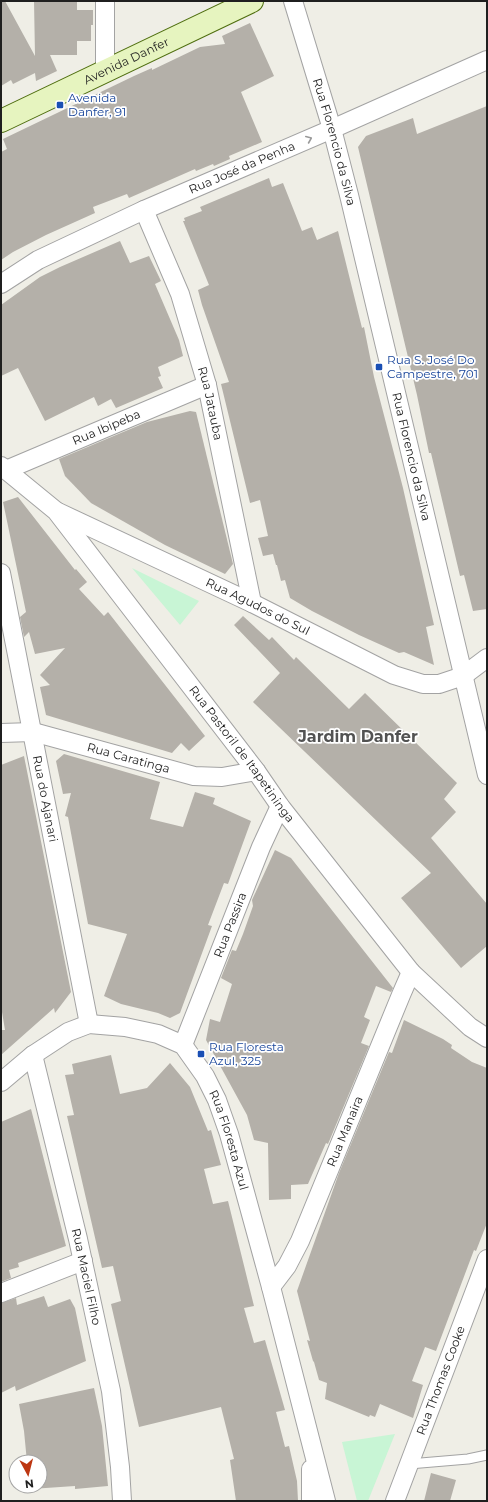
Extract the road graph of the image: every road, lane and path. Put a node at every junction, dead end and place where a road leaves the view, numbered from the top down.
1 (105, 1) edge
2 (252, 1) edge
3 (293, 1) edge
4 (487, 60) edge
5 (105, 71) junction
6 (1, 122) edge
7 (332, 129) junction
8 (144, 210) junction
9 (1, 284) edge
10 (207, 385) junction
11 (4, 468) edge
12 (56, 511) junction
13 (1, 573) edge
14 (252, 603) junction
15 (487, 658) edge
16 (463, 676) junction
17 (33, 732) junction
18 (1, 733) edge
19 (256, 771) junction
20 (487, 775) edge
21 (280, 806) junction
22 (411, 972) junction
23 (89, 1024) junction
24 (487, 1038) edge
25 (183, 1045) junction
26 (32, 1056) junction
27 (1, 1082) edge
28 (487, 1259) edge
29 (83, 1261) junction
30 (271, 1287) junction
31 (1, 1293) edge
32 (311, 1438) junction
33 (487, 1456) edge
34 (409, 1464) junction
35 (122, 1501) edge
36 (311, 1501) edge
37 (326, 1501) edge
38 (395, 1501) edge

1 - 5 street
2 - 5 main road, Avenida Danfer
3 - 7 street, Rua Florencio da Silva
4 - 7 street, Rua José da Penha
5 - 6 main road, Avenida Danfer
8 -> 7 street, Rua José da Penha
7 - 16 street, Rua Florencio da Silva
8 - 9 street, Rua José da Penha
8 - 10 street, Rua Jatauba
10 - 11 street, Rua Ibipeba
10 - 14 street, Rua Jatauba
11 - 12 street, Rua Pastoril de Itapetininga
12 - 14 street, Rua Agudos do Sul
12 - 19 street, Rua Pastoril de Itapetininga
13 - 17 street, Rua do Ajanari
14 - 16 street, Rua Agudos do Sul
15 - 16 street, Rua Agudos do Sul
16 - 20 street, Rua Florencio da Silva
17 - 18 street, Rua Caratinga
17 - 19 street, Rua Caratinga
17 - 23 street, Rua do Ajanari
19 - 21 street, Rua Pastoril de Itapetininga
21 - 22 street, Rua Pastoril de Itapetininga
21 - 25 street, Rua Passira
22 - 24 street, Rua Pastoril de Itapetininga
22 - 30 street, Rua Manaira
23 - 25 street
23 - 26 street
25 - 30 street, Rua Floresta Azul
26 - 27 street
26 - 29 street, Rua Maciel Filho
28 - 34 street, Rua Thomas Cooke
29 - 31 street
29 - 35 street, Rua Maciel Filho
30 - 32 street, Rua Floresta Azul
32 - 36 street, Rua Floresta Azul
32 - 37 street, Rua Floresta Azul
33 - 34 lane
34 - 38 street, Rua Thomas Cooke

